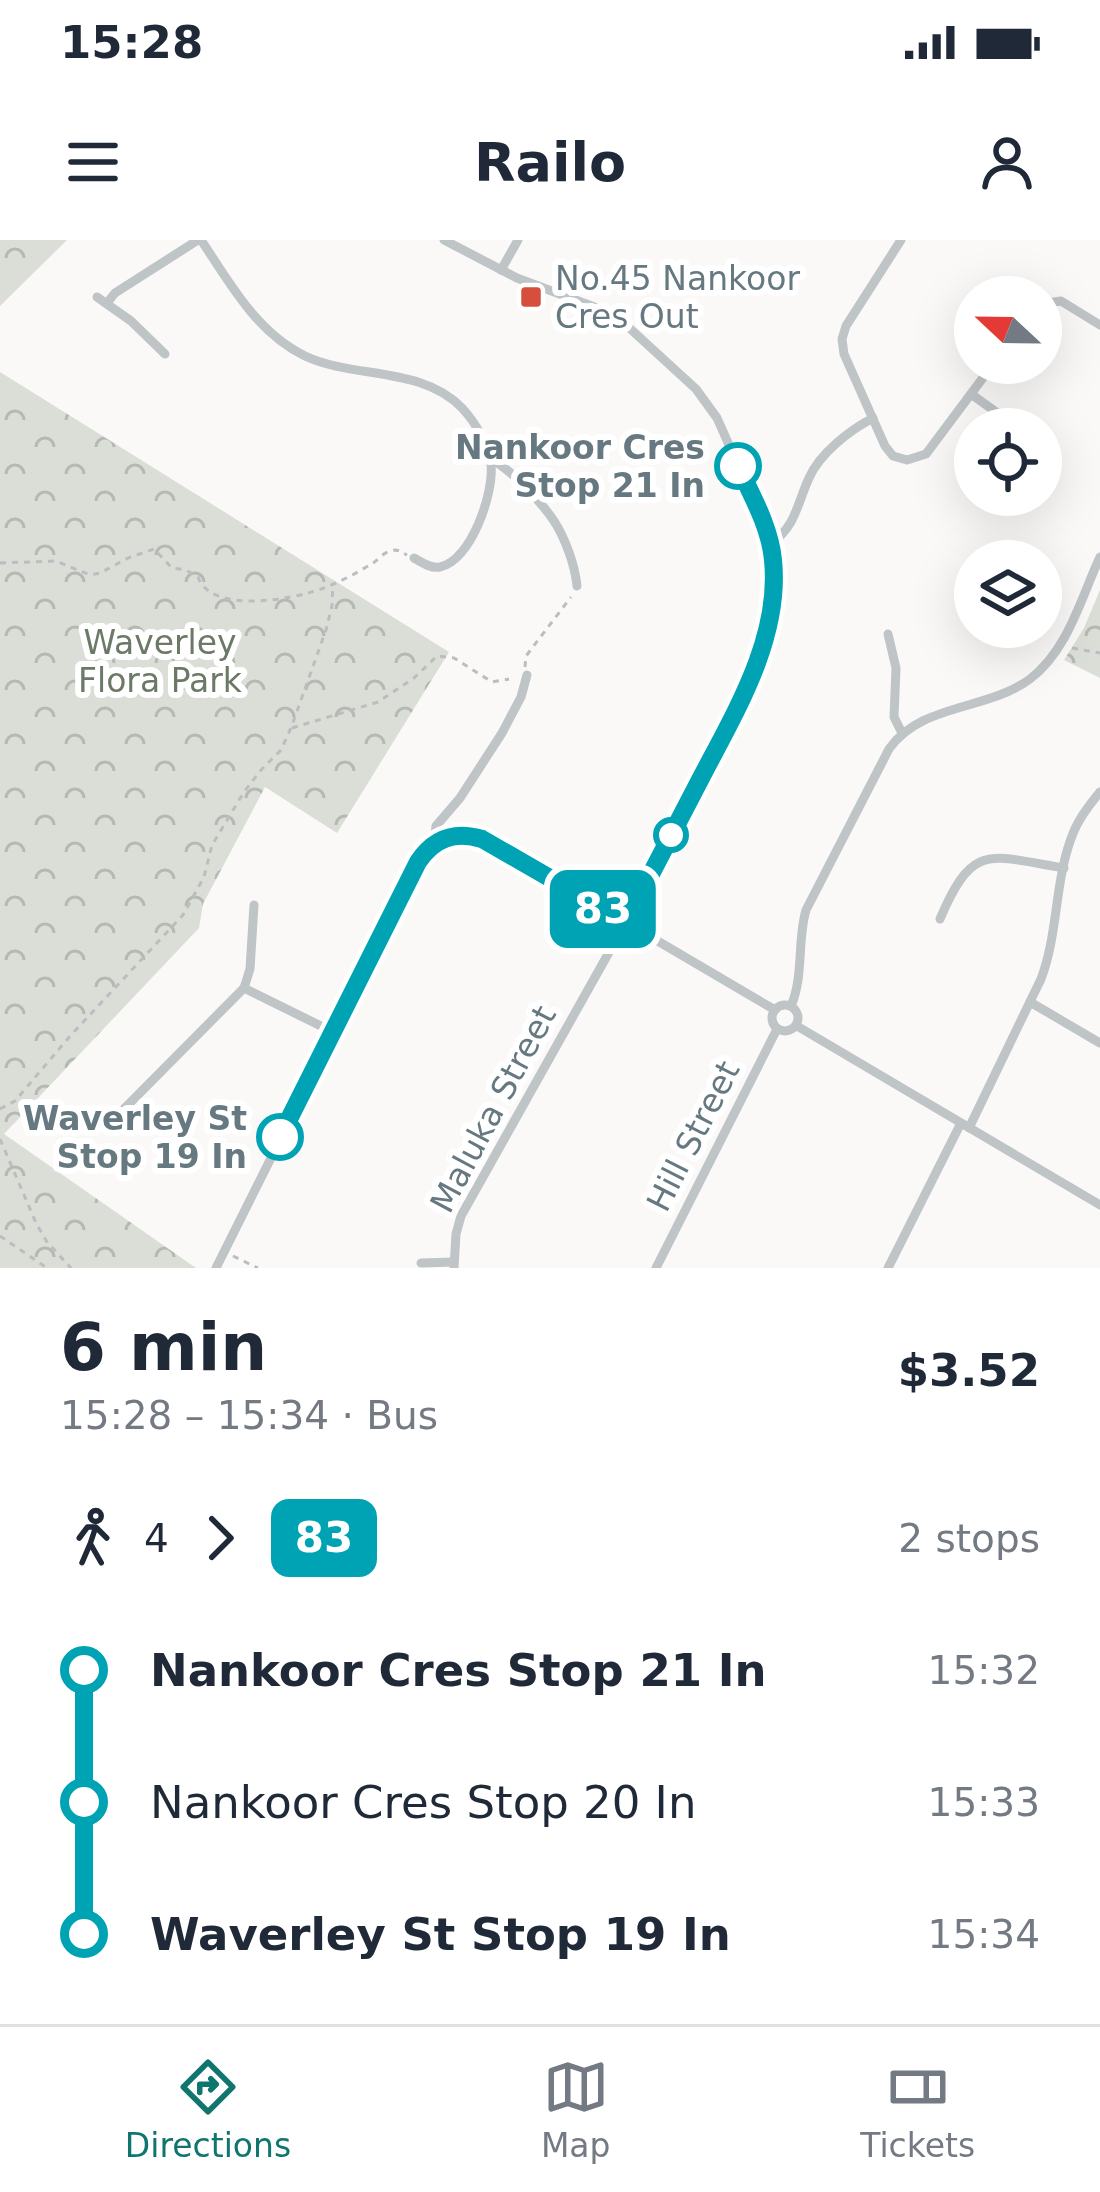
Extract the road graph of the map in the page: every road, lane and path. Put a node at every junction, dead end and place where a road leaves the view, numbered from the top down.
1 (199, 240) edge
2 (444, 240) edge
3 (518, 240) edge
4 (902, 240) edge
5 (502, 270) junction
6 (1062, 302) edge
7 (1100, 325) edge
8 (165, 354) dead end
9 (978, 384) edge
10 (971, 394) junction
11 (990, 408) edge
12 (873, 418) junction
13 (490, 459) junction
14 (771, 544) junction
15 (1100, 557) edge
16 (414, 558) joint
17 (0, 563) edge
18 (333, 583) junction
19 (577, 586) joint
20 (888, 634) dead end
21 (1062, 638) edge
22 (1062, 646) edge
23 (1056, 648) edge
24 (1100, 653) edge
25 (527, 675) joint
26 (508, 679) joint
27 (523, 688) junction
28 (291, 728) junction
29 (902, 733) junction
30 (1100, 792) edge
31 (434, 844) junction
32 (1064, 868) junction
33 (254, 904) dead end
34 (940, 919) dead end
35 (626, 922) junction
36 (244, 988) junction
37 (1030, 1002) junction
38 (791, 1006) junction
39 (775, 1010) junction
40 (796, 1025) junction
41 (777, 1028) junction
42 (333, 1032) junction
43 (1100, 1043) edge
44 (0, 1108) edge
45 (110, 1124) dead end
46 (965, 1126) junction
47 (0, 1139) edge
48 (1100, 1204) edge
49 (0, 1236) edge
50 (224, 1252) junction
51 (421, 1264) dead end
52 (454, 1265) edge
53 (47, 1268) edge
54 (71, 1268) edge
55 (216, 1268) edge
56 (258, 1268) edge
57 (656, 1268) edge
58 (887, 1268) edge

1 - 8 street
1 - 13 street
2 - 5 street
3 - 5 street
4 - 12 street
5 - 14 street
6 - 7 street
9 - 10 street
10 - 11 street
10 - 12 street
12 - 14 street
13 - 16 street
13 - 19 street
14 - 35 street, Maluka Street
15 - 21 street
16 - 18 path
17 - 18 path
18 - 28 path
19 - 25 path
20 - 29 street
22 - 24 path
23 - 29 street
25 - 27 street
26 - 27 street
26 - 28 path
27 - 31 street
28 - 44 path
29 - 38 street
30 - 32 street
31 - 35 street
31 - 42 street
32 - 34 street
32 - 37 street
33 - 36 street
35 - 39 street
35 - 52 street, Maluka Street
36 - 42 street
36 - 45 street
37 - 43 street
37 - 46 street
38 - 39 street
38 - 40 street
39 - 41 street
40 - 41 street
40 - 46 street
41 - 57 street, Hill Street
42 - 50 street
46 - 48 street
46 - 58 street
47 - 54 path
49 - 53 path
50 - 55 street
50 - 56 path
51 - 52 street, Maluka Street

